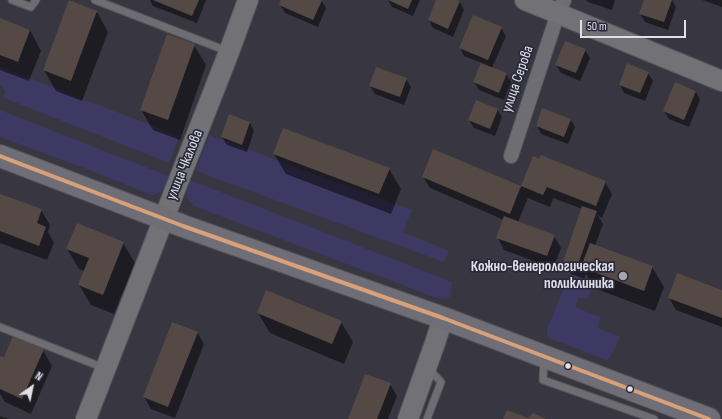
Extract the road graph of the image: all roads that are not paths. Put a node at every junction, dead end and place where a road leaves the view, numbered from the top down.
1 (12, 0) edge
2 (36, 0) edge
3 (95, 0) edge
4 (248, 0) edge
5 (525, 0) edge
6 (561, 7) edge
7 (229, 52) junction
8 (722, 81) edge
9 (0, 156) edge
10 (511, 156) dead end
11 (164, 218) junction
12 (443, 318) junction
13 (0, 327) edge
14 (544, 356) junction
15 (427, 367) junction
16 (106, 369) junction
17 (702, 418) edge
18 (86, 419) edge
19 (408, 419) edge
20 (427, 419) edge
21 (654, 419) edge

1 - 2 lane
3 - 7 lane
4 - 7 street, улица Чкалова
5 - 6 street
6 - 8 street
6 - 10 street, улица Серова
7 - 11 street, улица Чкалова
9 - 11 main road
11 - 12 main road
11 - 16 street, улица Чкалова
12 - 14 main road
12 - 15 street
13 - 16 lane
14 - 17 main road
14 - 21 lane
15 - 19 street
15 - 20 lane
16 - 18 street, улица Чкалова

